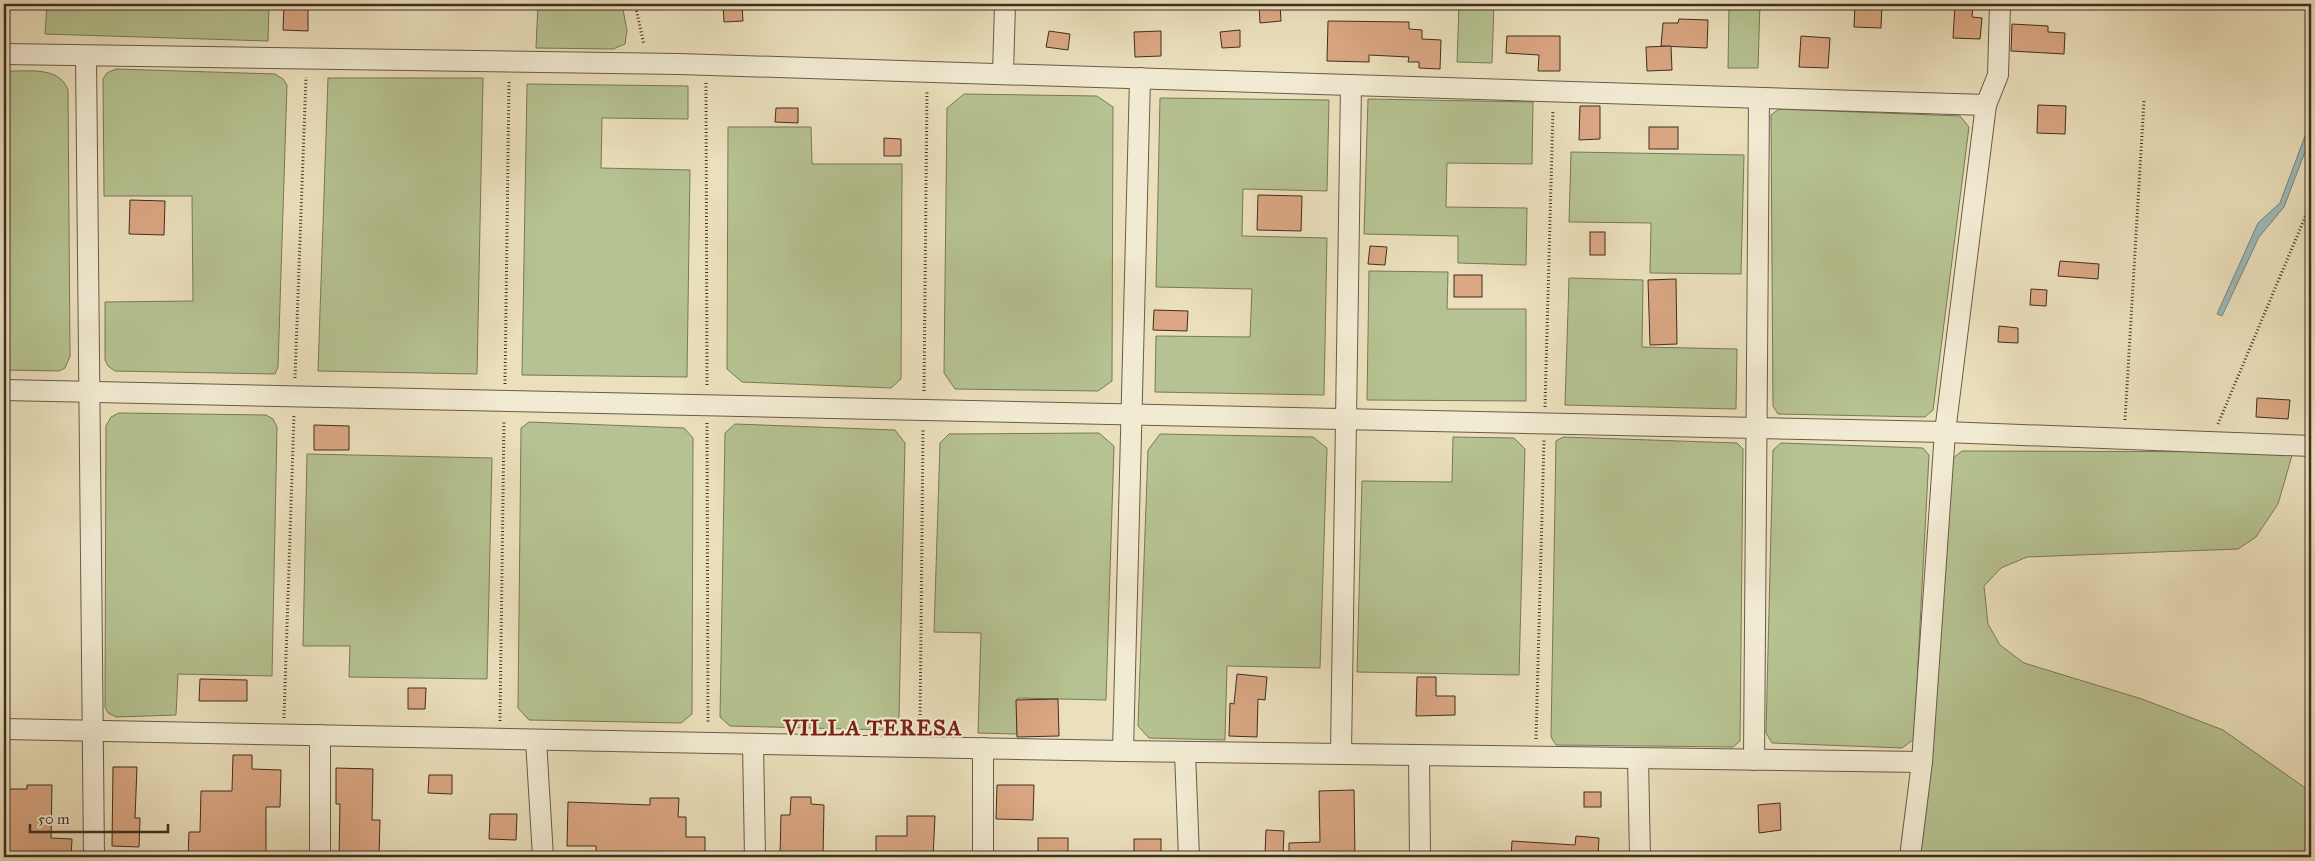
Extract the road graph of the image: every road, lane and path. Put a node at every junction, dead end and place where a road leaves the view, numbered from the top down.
1 (635, 4) edge
2 (1005, 4) edge
3 (2000, 4) edge
4 (4, 54) edge
5 (86, 56) junction
6 (648, 64) junction
7 (1003, 74) junction
8 (1140, 78) junction
9 (1351, 85) junction
10 (1759, 98) junction
11 (2144, 101) dead end
12 (1986, 105) junction
13 (2311, 203) edge
14 (4, 390) edge
15 (89, 392) junction
16 (1132, 414) junction
17 (1346, 419) junction
18 (1756, 428) junction
19 (1944, 432) junction
20 (2124, 439) junction
21 (2210, 442) junction
22 (2311, 446) edge
23 (4, 729) edge
24 (93, 731) junction
25 (320, 735) junction
26 (536, 740) junction
27 (753, 744) junction
28 (983, 748) junction
29 (1123, 751) junction
30 (1185, 752) junction
31 (1341, 754) junction
32 (1419, 755) junction
33 (1638, 759) junction
34 (1754, 760) junction
35 (1922, 762) junction
36 (94, 857) edge
37 (320, 857) edge
38 (543, 857) edge
39 (754, 857) edge
40 (983, 857) edge
41 (1189, 857) edge
42 (1420, 857) edge
43 (1640, 857) edge
44 (1910, 857) edge

1 - 6 path
2 - 7 street
3 - 12 street
4 - 5 street
5 - 6 street
5 - 15 street
6 - 7 street
7 - 8 street
8 - 9 street
8 - 16 street
9 - 10 street
9 - 17 street
10 - 12 street
10 - 18 street
11 - 20 path
12 - 19 street
13 - 21 path
14 - 15 street
15 - 16 street
15 - 24 street
16 - 17 street
16 - 29 street
17 - 18 street
17 - 31 street
18 - 19 street
18 - 34 street
19 - 20 street
19 - 35 street
20 - 21 street
21 - 22 street
23 - 24 street
24 - 25 street
24 - 36 street
25 - 26 street
25 - 37 street
26 - 27 street
26 - 38 street
27 - 28 street
27 - 39 street
28 - 29 street
28 - 40 street
29 - 30 street
30 - 31 street
30 - 41 street
31 - 32 street
32 - 33 street
32 - 42 street
33 - 34 street
33 - 43 street
34 - 35 street
35 - 44 street

